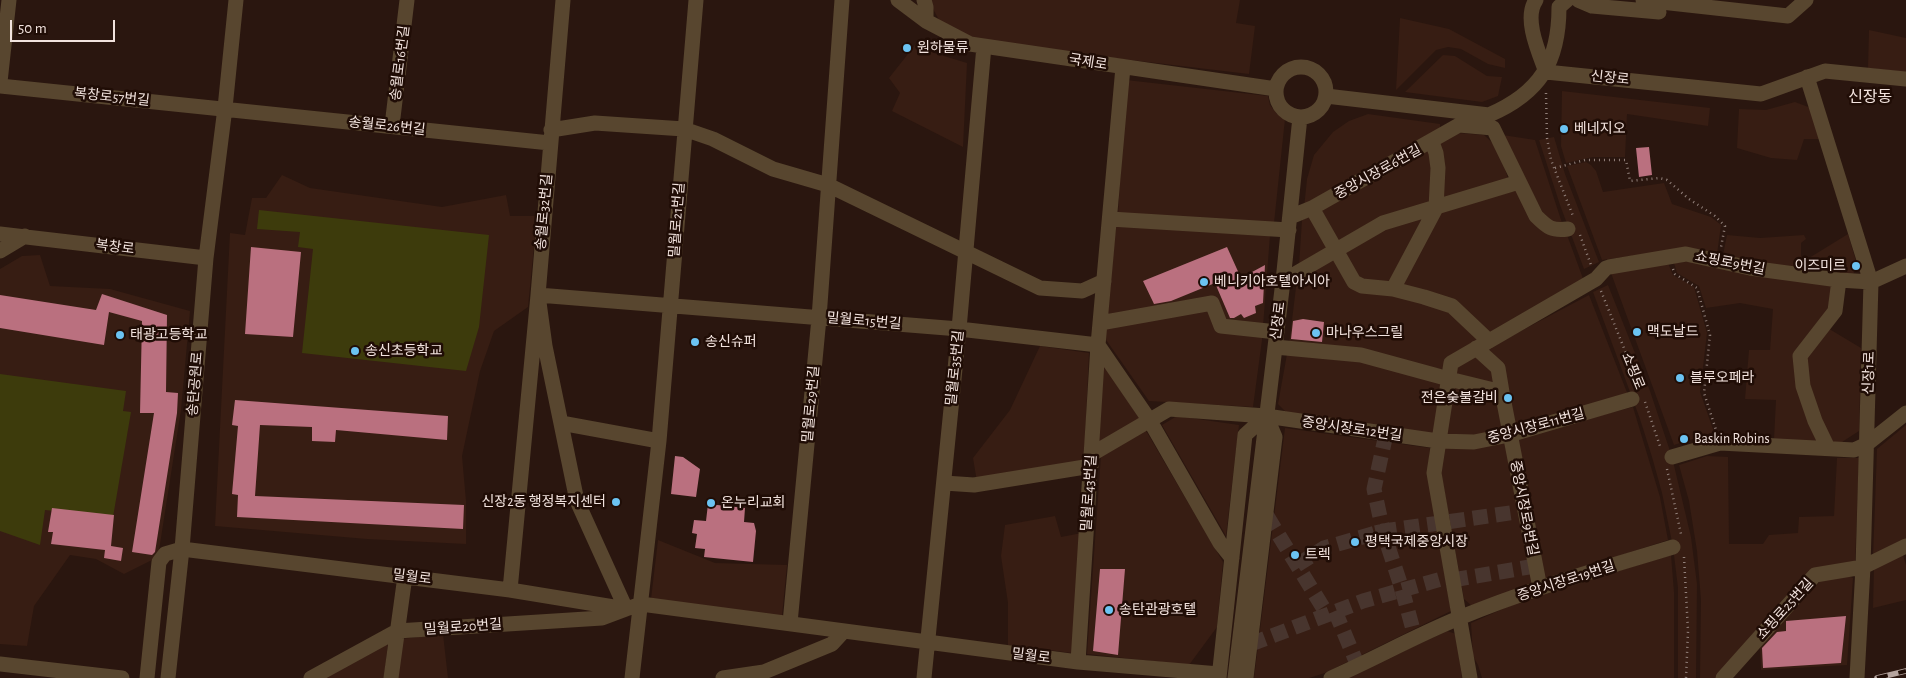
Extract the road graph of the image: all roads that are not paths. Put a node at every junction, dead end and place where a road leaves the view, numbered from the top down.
1 (9, 0) edge
2 (236, 0) edge
3 (407, 0) edge
4 (563, 0) edge
5 (696, 0) edge
6 (842, 0) edge
7 (898, 0) edge
8 (924, 0) edge
9 (1536, 0) edge
10 (1567, 0) edge
11 (1578, 0) edge
12 (1643, 0) edge
13 (1806, 0) edge
14 (1692, 2) edge
15 (1765, 7) edge
16 (926, 21) junction
17 (984, 46) junction
18 (1123, 67) junction
19 (1546, 72) junction
20 (1807, 77) junction
21 (1906, 79) edge
22 (0, 82) edge
23 (0, 86) edge
24 (1276, 89) junction
25 (1326, 96) junction
26 (225, 108) junction
27 (1300, 117) junction
28 (392, 126) junction
29 (684, 129) junction
30 (550, 136) junction
31 (1432, 142) junction
32 (1520, 182) junction
33 (828, 185) junction
34 (1312, 208) junction
35 (1436, 208) junction
36 (1110, 219) junction
37 (1290, 224) junction
38 (1574, 228) road end
39 (0, 234) edge
40 (25, 236) junction
41 (0, 250) edge
42 (1335, 251) junction
43 (964, 252) junction
44 (206, 258) junction
45 (1906, 266) edge
46 (1283, 280) junction
47 (1839, 280) junction
48 (1104, 282) junction
49 (1871, 282) junction
50 (1393, 290) junction
51 (538, 295) junction
52 (672, 306) junction
53 (819, 318) junction
54 (1100, 323) junction
55 (959, 329) junction
56 (1276, 340) junction
57 (1483, 344) junction
58 (1098, 345) junction
59 (1449, 379) junction
60 (1502, 392) junction
61 (1632, 399) dead end
62 (1906, 414) edge
63 (1266, 416) junction
64 (1150, 421) junction
65 (561, 422) junction
66 (1509, 435) junction
67 (659, 441) junction
68 (1438, 441) junction
69 (1866, 444) junction
70 (1828, 448) junction
71 (1667, 459) road end
72 (1092, 460) junction
73 (944, 483) junction
74 (1679, 546) road end
75 (1906, 546) edge
76 (182, 549) junction
77 (1232, 558) junction
78 (1863, 567) junction
79 (405, 576) junction
80 (1540, 588) junction
81 (510, 590) junction
82 (641, 604) junction
83 (626, 609) junction
84 (1460, 617) junction
85 (790, 623) junction
86 (397, 631) junction
87 (843, 632) junction
88 (928, 643) junction
89 (1078, 662) junction
90 (0, 664) edge
91 (1219, 676) edge
92 (122, 678) edge
93 (147, 678) edge
94 (168, 678) edge
95 (311, 678) edge
96 (391, 678) edge
97 (632, 678) edge
98 (724, 678) edge
99 (924, 678) edge
100 (1235, 678) edge
101 (1246, 678) edge
102 (1331, 678) edge
103 (1470, 678) edge
104 (1723, 678) edge
105 (1857, 678) edge

1 - 22 street
2 - 26 street, 송탄공원로
3 - 28 street, 송월로16번길
4 - 30 street, 송월로32번길
5 - 29 street, 밀월로21번길
6 - 33 street, 밀월로29번길
7 - 16 street, 국제로
8 - 16 street
9 - 19 street
10 - 19 street
11 - 14 street
12 - 14 street
13 - 15 street
14 - 15 street
16 - 17 street, 국제로
17 - 18 street, 국제로
17 - 43 street, 밀월로35번길
18 - 24 street, 국제로
18 - 36 street, 밀월로43번길
19 - 20 street, 신장로
19 - 25 street
20 - 21 street, 신장로
20 - 49 street, 신장1로
23 - 26 street, 복창로57번길
24 - 25 street
24 - 27 street
25 - 27 street
26 - 28 street, 송월로26번길
26 - 44 street, 송탄공원로
27 - 37 street, 신장로
28 - 30 street, 송월로26번길
29 - 30 street
29 - 33 street
29 - 52 street, 밀월로21번길
30 - 51 street, 송월로32번길
31 - 32 street
31 - 34 street, 중앙시장로6번길
31 - 35 street, 중앙시장로6번길
32 - 35 street
32 - 38 street
33 - 43 street
33 - 53 street, 밀월로29번길
34 - 37 street, 중앙시장로6번길
34 - 42 street
35 - 42 street
35 - 50 street, 중앙시장로6번길
36 - 37 street
36 - 48 street, 밀월로43번길
37 - 46 street, 신장로
39 - 40 street, 복창로
40 - 41 street
40 - 44 street, 복창로
42 - 46 street
42 - 50 street
43 - 48 street
43 - 55 street, 밀월로35번길
44 - 76 street, 송탄공원로
45 - 49 street
46 - 56 street, 신장로
47 - 49 street, 쇼핑로9번길
47 - 57 street, 쇼핑로9번길
47 - 70 street
48 - 54 street, 밀월로43번길
49 - 69 street, 신장1로
50 - 57 street
51 - 52 street, 밀월로15번길
51 - 65 street
51 - 81 street
52 - 53 street, 밀월로15번길
52 - 67 street, 밀월로21번길
53 - 55 street, 밀월로15번길
53 - 85 street, 밀월로29번길
54 - 56 street
54 - 58 street, 밀월로43번길
55 - 58 street, 밀월로15번길
55 - 73 street, 밀월로35번길
56 - 59 street
56 - 63 street, 신장로
57 - 59 street, 쇼핑로9번길
57 - 60 street, 중앙시장로9번길
58 - 64 street
58 - 72 street, 밀월로43번길
59 - 60 street
59 - 68 street
60 - 66 street, 중앙시장로9번길
61 - 66 street, 중앙시장로11번길
62 - 69 street
63 - 64 street
63 - 68 street, 중앙시장로12번길
63 - 77 street
63 - 100 street, 신장로
63 - 101 street
64 - 72 street
64 - 77 street
65 - 67 street
65 - 83 street
66 - 68 street, 중앙시장로11번길
66 - 80 street, 중앙시장로9번길
67 - 82 street, 밀월로21번길
68 - 84 street
69 - 70 street
69 - 78 street, 신장1로
70 - 71 street
72 - 73 street
72 - 89 street, 밀월로43번길
73 - 88 street, 밀월로35번길
74 - 80 street, 중앙시장로19번길
75 - 78 street, 쇼핑로25번길
76 - 79 street, 밀월로
76 - 93 street
76 - 94 street, 송탄공원로
77 - 91 street
78 - 104 street, 쇼핑로25번길
78 - 105 street, 신장1로
79 - 81 street, 밀월로
79 - 86 street
80 - 84 street, 중앙시장로19번길
81 - 83 street, 밀월로
82 - 83 street, 밀월로
82 - 85 street, 밀월로
82 - 97 street
83 - 86 street, 밀월로20번길
84 - 102 street, 중앙시장로19번길
84 - 103 street
85 - 87 street, 밀월로
86 - 95 street, 밀월로20번길
86 - 96 street
87 - 88 street, 밀월로
87 - 98 street
88 - 89 street, 밀월로
88 - 99 street, 밀월로35번길
89 - 91 street, 밀월로
90 - 92 street

